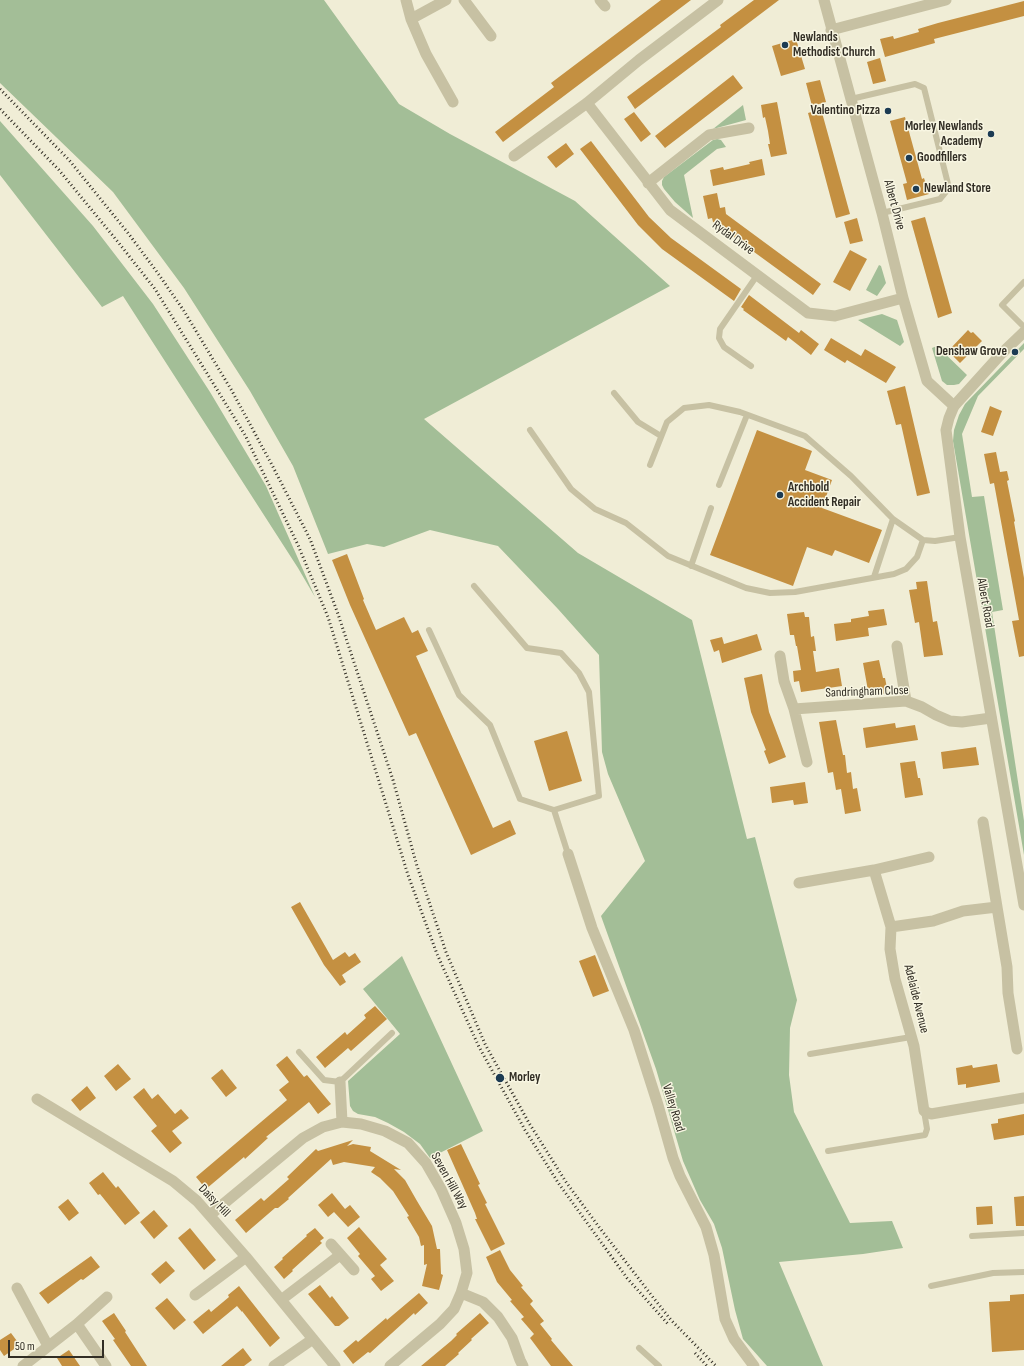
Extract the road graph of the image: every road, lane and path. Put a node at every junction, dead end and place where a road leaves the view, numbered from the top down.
1 (406, 0) edge
2 (446, 0) edge
3 (464, 0) edge
4 (718, 0) edge
5 (824, 0) edge
6 (946, 0) edge
7 (411, 19) junction
8 (831, 30) junction
9 (491, 36) dead end
10 (851, 99) junction
11 (453, 102) dead end
12 (588, 103) junction
13 (749, 128) dead end
14 (514, 156) dead end
15 (648, 183) junction
16 (882, 213) junction
17 (758, 274) junction
18 (1024, 282) edge
19 (903, 298) junction
20 (1024, 327) edge
21 (1024, 332) edge
22 (751, 366) dead end
23 (614, 393) dead end
24 (954, 406) junction
25 (747, 415) junction
26 (530, 430) dead end
27 (661, 436) junction
28 (650, 465) dead end
29 (719, 485) dead end
30 (711, 508) dead end
31 (893, 519) junction
32 (960, 537) junction
33 (923, 540) junction
34 (691, 566) junction
35 (874, 577) junction
36 (474, 586) dead end
37 (429, 630) dead end
38 (897, 646) dead end
39 (780, 656) dead end
40 (906, 701) junction
41 (794, 709) junction
42 (991, 718) junction
43 (807, 762) dead end
44 (554, 810) junction
45 (983, 822) dead end
46 (568, 854) joint
47 (929, 858) dead end
48 (874, 870) junction
49 (799, 883) dead end
50 (1024, 905) edge
51 (997, 907) junction
52 (890, 927) junction
53 (392, 1033) dead end
54 (911, 1037) junction
55 (1017, 1048) dead end
56 (299, 1052) dead end
57 (810, 1054) dead end
58 (340, 1082) junction
59 (1024, 1098) edge
60 (37, 1099) dead end
61 (924, 1111) junction
62 (342, 1122) junction
63 (828, 1151) dead end
64 (210, 1215) junction
65 (1024, 1233) edge
66 (972, 1236) dead end
67 (331, 1244) dead end
68 (340, 1255) junction
69 (246, 1257) junction
70 (354, 1270) dead end
71 (1024, 1272) edge
72 (931, 1286) dead end
73 (17, 1288) dead end
74 (461, 1293) junction
75 (195, 1295) dead end
76 (107, 1297) dead end
77 (281, 1300) junction
78 (77, 1324) junction
79 (313, 1339) junction
80 (48, 1346) junction
81 (639, 1348) dead end
82 (22, 1366) edge
83 (106, 1366) edge
84 (274, 1366) edge
85 (335, 1366) edge
86 (390, 1366) edge
87 (523, 1366) edge
88 (659, 1366) edge
89 (754, 1366) edge

1 - 7 street
2 - 7 street
3 - 9 street
4 - 12 street
5 - 8 street, Albert Drive
6 - 8 street
7 - 11 street
8 - 10 street, Albert Drive
10 - 16 street, Albert Drive
10 - 16 lane
12 - 14 street
12 - 15 street, Rydal Drive
13 - 15 street
15 - 17 street, Rydal Drive
16 - 19 street, Albert Drive
17 - 19 street, Rydal Drive
17 - 22 lane
18 - 20 lane
19 - 24 street, Albert Drive
21 - 24 street, Albert Road
23 - 27 lane
24 - 32 street, Albert Road
25 - 27 lane
25 - 29 lane
25 - 31 lane
26 - 34 lane
27 - 28 lane
30 - 34 lane
31 - 33 lane
31 - 35 lane
32 - 33 lane
32 - 42 street, Albert Road
33 - 35 lane
34 - 35 lane
36 - 44 lane
37 - 44 lane
38 - 40 street
39 - 41 street
40 - 41 street, Sandringham Close
40 - 42 street, Sandringham Close
41 - 43 street
42 - 50 street, Albert Road
44 - 46 lane
45 - 51 street
46 - 89 street, Valley Road
47 - 48 street
48 - 49 street
48 - 52 street, Adelaide Avenue
51 - 52 street
51 - 55 street
52 - 54 street, Adelaide Avenue
53 - 58 lane
54 - 57 lane
54 - 61 street, Adelaide Avenue
56 - 58 lane
58 - 62 street
59 - 61 street
60 - 64 street, Daisy Hill
61 - 63 lane
62 - 64 street, Seven Hill Way
62 - 74 street, Seven Hill Way
64 - 69 street, Daisy Hill
65 - 66 lane
67 - 68 street
68 - 70 street
68 - 77 street
69 - 75 street
69 - 77 street, Daisy Hill
71 - 72 lane
73 - 80 street
74 - 86 street, Seven Hill Way
74 - 87 street
76 - 78 street
77 - 79 street, Daisy Hill
78 - 80 street
78 - 83 street
79 - 84 street
79 - 85 street, Daisy Hill
80 - 82 street
81 - 88 lane

